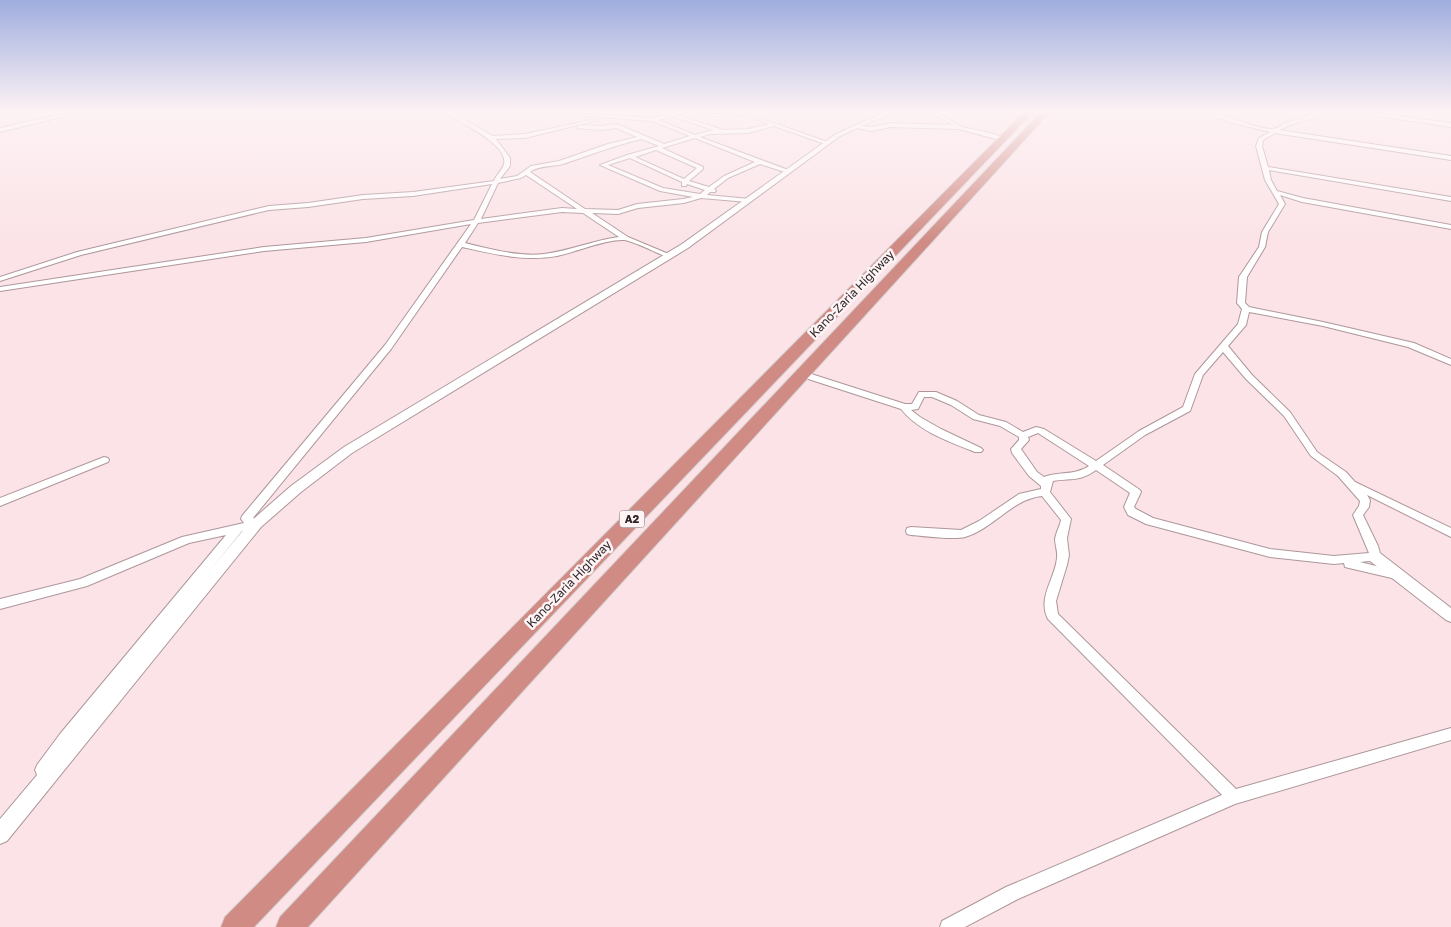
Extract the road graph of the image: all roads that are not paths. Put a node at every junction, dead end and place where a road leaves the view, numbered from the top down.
1 (505, 155) edge
2 (584, 155) edge
3 (672, 155) edge
4 (741, 155) edge
5 (810, 155) edge
6 (987, 155) edge
7 (1006, 155) edge
8 (1262, 155) edge
9 (1433, 155) edge
10 (629, 156) joint
11 (1451, 158) edge
12 (759, 162) junction
13 (1266, 168) junction
14 (788, 171) junction
15 (526, 172) junction
16 (685, 180) junction
17 (496, 182) junction
18 (709, 190) junction
19 (1275, 192) junction
20 (682, 193) junction
21 (701, 196) junction
22 (730, 197) junction
23 (1451, 199) edge
24 (748, 200) junction
25 (684, 201) junction
26 (584, 211) junction
27 (476, 222) junction
28 (1451, 228) edge
29 (626, 238) junction
30 (460, 244) junction
31 (669, 256) junction
32 (0, 279) edge
33 (0, 289) edge
34 (1246, 308) junction
35 (1223, 346) junction
36 (1451, 362) edge
37 (802, 374) junction
38 (904, 407) junction
39 (1024, 436) junction
40 (978, 450) dead end
41 (104, 460) dead end
42 (1096, 466) junction
43 (1350, 482) junction
44 (1046, 488) junction
45 (0, 502) edge
46 (247, 524) junction
47 (911, 531) dead end
48 (1451, 534) edge
49 (1376, 557) junction
50 (1334, 560) junction
51 (1397, 575) junction
52 (0, 604) edge
53 (1451, 616) edge
54 (1451, 734) edge
55 (1234, 797) junction
56 (0, 833) edge
57 (235, 927) edge
58 (290, 927) edge
59 (948, 927) edge

1 - 17 street
2 - 15 street
3 - 16 street
4 - 12 street
5 - 14 street
6 - 57 highway, Kano-Zaria Highway / A2
7 - 37 highway, Kano-Zaria Highway / A2
8 - 13 street
9 - 11 street
10 - 16 street
10 - 20 street
12 - 14 street
12 - 18 street
13 - 19 street
13 - 23 street
14 - 24 street
15 - 17 street
15 - 26 street
16 - 18 street
16 - 20 street
17 - 27 street
17 - 32 street
18 - 21 street
18 - 22 street
19 - 28 street
19 - 34 street
20 - 21 street
20 - 25 street
21 - 22 street
21 - 25 street
22 - 24 street
24 - 31 street
25 - 26 street
26 - 27 street
26 - 29 street
27 - 30 street
27 - 33 street
29 - 30 street
29 - 31 street
30 - 46 street
31 - 46 street
34 - 35 street
34 - 36 street
35 - 42 street
35 - 43 street
37 - 38 street
37 - 58 highway, Kano-Zaria Highway / A2
38 - 39 street
38 - 40 street
39 - 42 street
39 - 44 street
41 - 45 street
42 - 44 street
42 - 50 street
43 - 48 street
43 - 49 street
44 - 47 street
44 - 55 street
46 - 52 street
46 - 56 street
46 - 56 street
49 - 50 street
49 - 51 street
50 - 51 street
51 - 53 street
54 - 55 street
55 - 59 street

